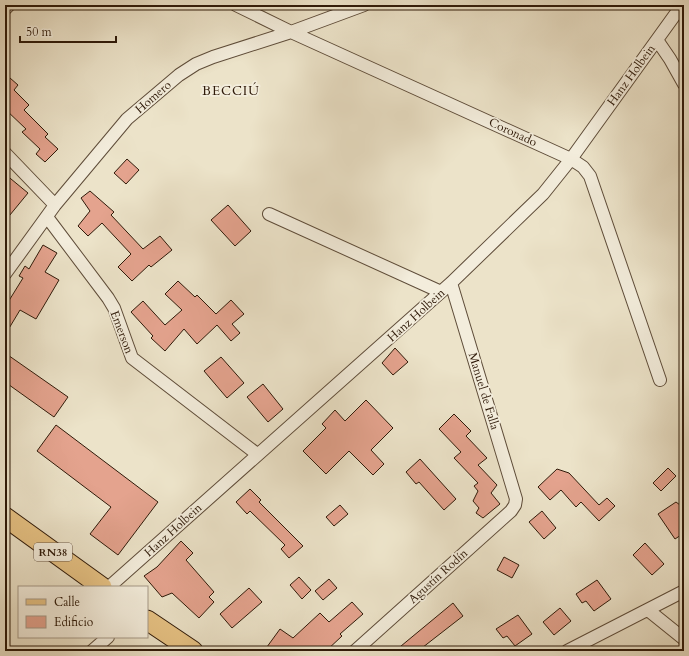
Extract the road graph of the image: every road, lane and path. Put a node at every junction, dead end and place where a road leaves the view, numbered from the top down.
1 (9, 5) edge
2 (236, 5) edge
3 (364, 5) edge
4 (682, 5) edge
5 (5, 9) edge
6 (291, 32) junction
7 (657, 40) junction
8 (684, 84) edge
9 (5, 153) edge
10 (571, 159) junction
11 (55, 205) junction
12 (269, 214) dead end
13 (47, 217) junction
14 (5, 274) edge
15 (451, 283) junction
16 (441, 292) junction
17 (660, 380) dead end
18 (257, 454) junction
19 (516, 499) joint
20 (5, 517) edge
21 (101, 586) edge
22 (110, 586) edge
23 (684, 591) edge
24 (648, 610) junction
25 (148, 621) edge
26 (107, 638) edge
27 (684, 639) edge
28 (178, 645) edge
29 (92, 651) edge
30 (193, 651) edge
31 (355, 651) edge
32 (567, 651) edge

1 - 5 street
2 - 6 street, Coronado
3 - 6 street, Homero
4 - 7 street, Hanz Holbein
6 - 10 street, Coronado
6 - 11 street, Homero
7 - 8 street
7 - 10 street, Hanz Holbein
9 - 11 street
10 - 15 street, Hanz Holbein
10 - 17 street, Coronado
11 - 13 street, Homero
12 - 16 street
13 - 14 street, Homero
13 - 18 street, Emerson
15 - 16 street, Hanz Holbein
15 - 19 street, Manuel de Falla
16 - 18 street, Hanz Holbein
18 - 22 street, Hanz Holbein
19 - 31 street, Agustín Rodín
20 - 21 main road, RN38
23 - 24 street
24 - 27 street
24 - 32 street
25 - 28 main road
26 - 29 street
28 - 30 main road

